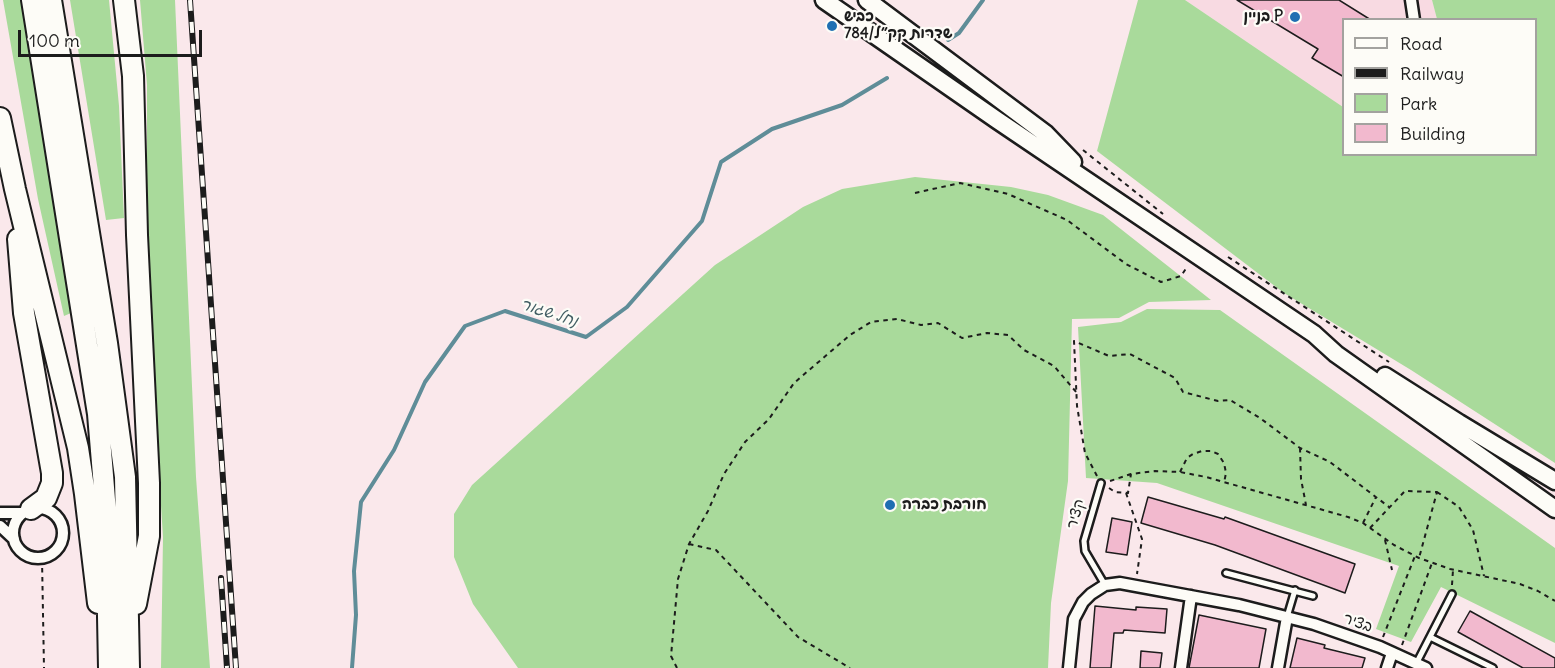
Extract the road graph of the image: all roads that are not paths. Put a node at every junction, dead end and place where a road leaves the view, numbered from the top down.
1 (32, 0) edge
2 (51, 0) edge
3 (124, 0) edge
4 (824, 0) edge
5 (867, 0) edge
6 (1411, 0) edge
7 (1413, 18) edge
8 (0, 118) edge
9 (1094, 185) junction
10 (15, 189) junction
11 (1314, 334) junction
12 (1555, 481) edge
13 (1101, 483) road end
14 (1531, 493) junction
15 (1555, 509) edge
16 (27, 511) junction
17 (0, 513) edge
18 (1555, 521) edge
19 (0, 526) edge
20 (14, 539) junction
21 (1226, 573) dead end
22 (1105, 585) junction
23 (1295, 590) junction
24 (1452, 594) road end
25 (1191, 596) junction
26 (1313, 596) dead end
27 (1287, 617) junction
28 (1430, 637) junction
29 (129, 642) junction
30 (1395, 654) junction
31 (1421, 666) edge
32 (108, 668) edge
33 (129, 668) edge
34 (1069, 668) edge
35 (1180, 668) edge
36 (1278, 668) edge
37 (1387, 668) edge
38 (1493, 668) edge

1 - 32 highway
2 - 29 highway
3 - 29 highway
4 - 9 main road
5 - 9 main road
6 - 7 street
8 - 10 highway
9 - 11 main road
10 - 16 highway
10 - 32 highway
11 - 12 main road
11 - 14 main road
13 - 22 lane, קציר
14 - 15 main road
14 - 18 main road
16 - 17 street
16 - 20 street
16 - 20 street
19 - 20 street
21 - 23 lane
22 - 25 street
22 - 34 street
23 - 26 lane
23 - 27 lane
24 - 28 lane, בציר
25 - 27 street, בציר
25 - 35 street
27 - 30 street, בציר
27 - 36 street
28 - 31 lane, בציר
28 - 38 lane
29 - 33 highway
30 - 31 street, בציר
30 - 37 street

